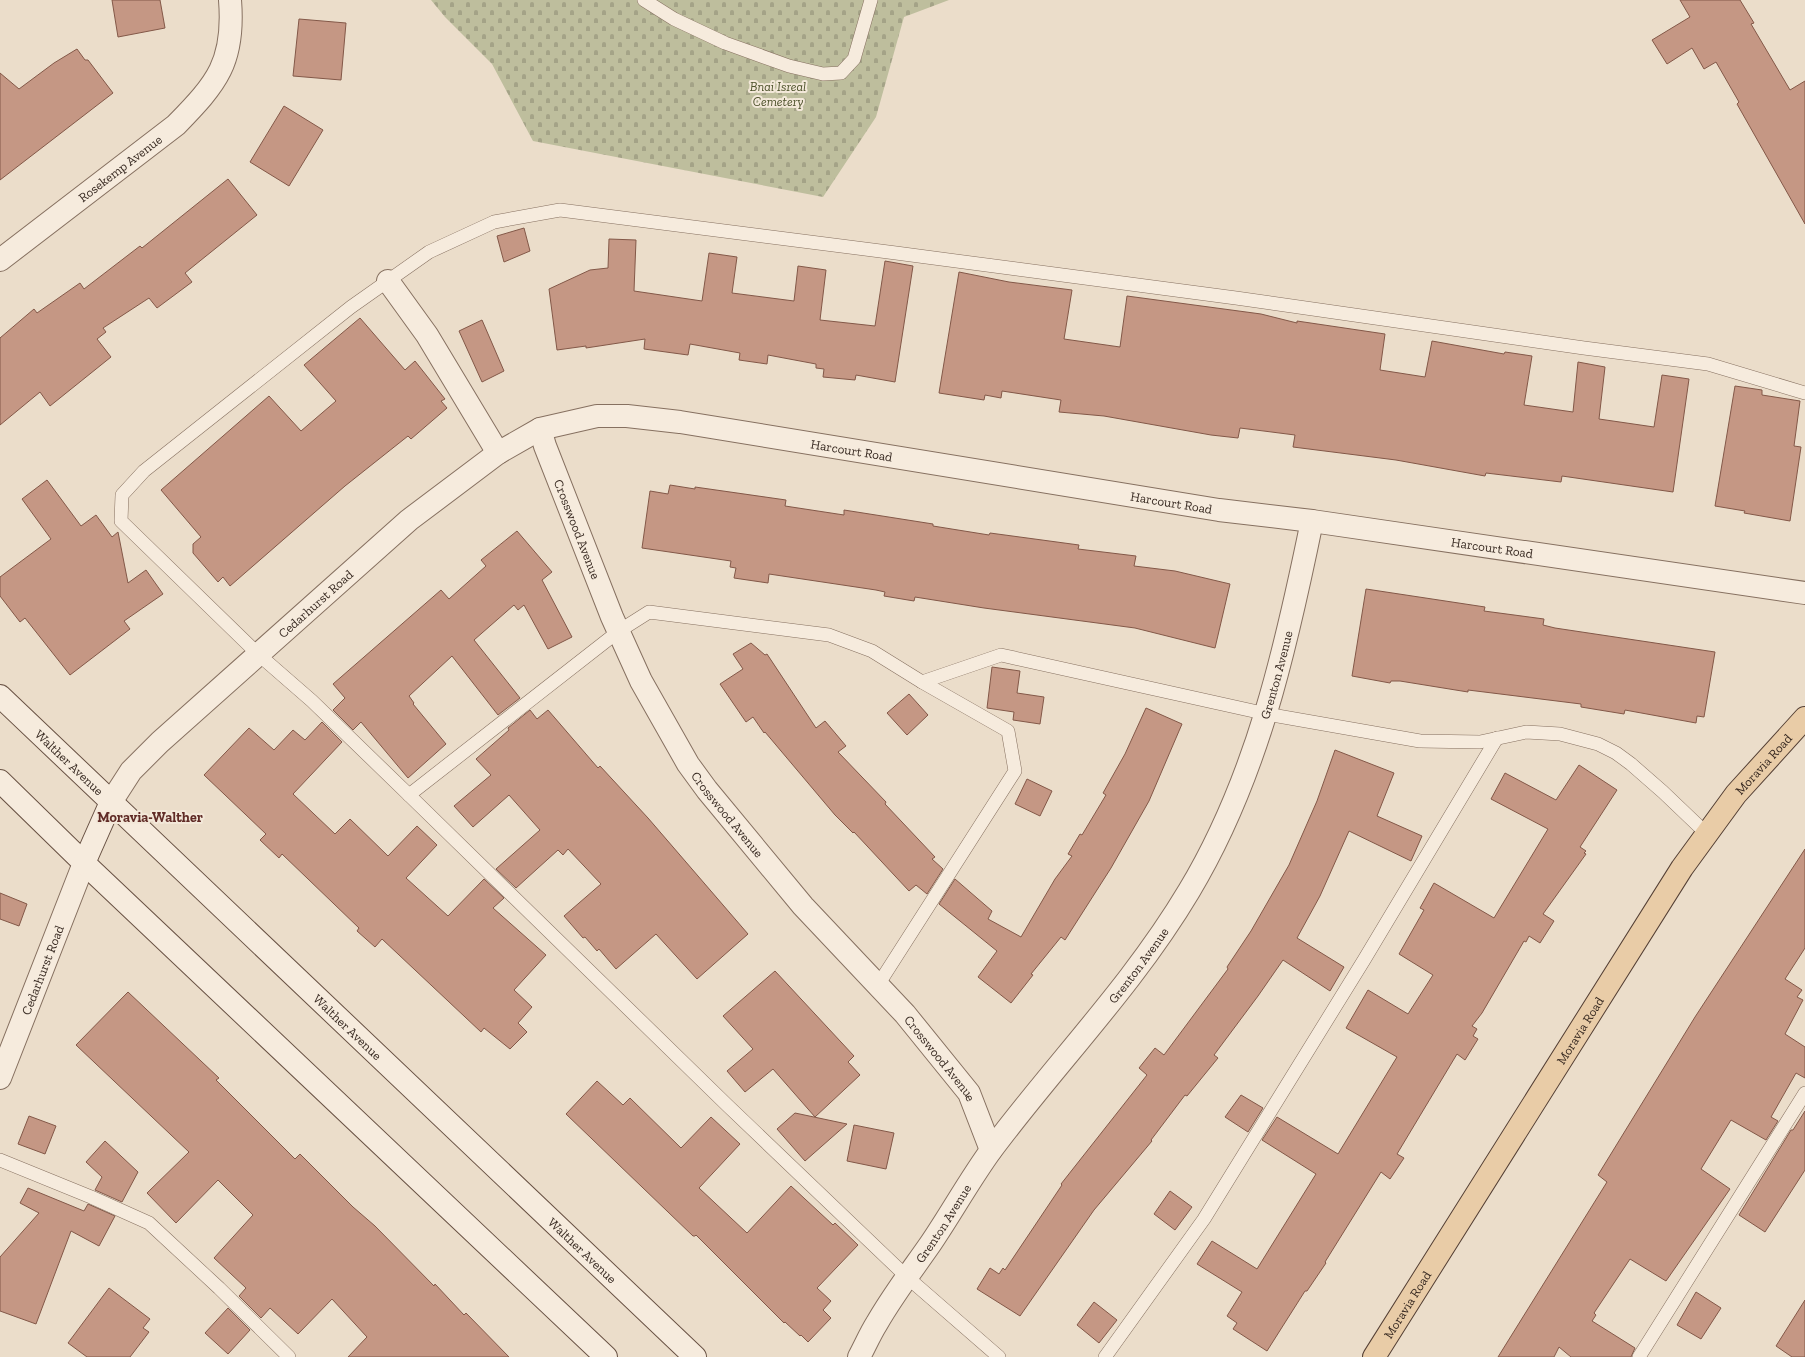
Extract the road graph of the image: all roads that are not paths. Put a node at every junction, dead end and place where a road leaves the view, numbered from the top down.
1 (230, 0) edge
2 (644, 0) edge
3 (871, 0) edge
4 (0, 260) edge
5 (388, 281) junction
6 (1805, 393) edge
7 (540, 429) junction
8 (498, 453) junction
9 (1312, 521) junction
10 (1805, 593) edge
11 (619, 631) junction
12 (258, 654) junction
13 (922, 682) junction
14 (0, 696) edge
15 (1267, 714) junction
16 (1805, 718) edge
17 (1498, 738) junction
18 (0, 781) edge
19 (409, 794) junction
20 (111, 802) junction
21 (1707, 834) junction
22 (84, 863) junction
23 (878, 985) junction
24 (0, 1078) edge
25 (1805, 1093) edge
26 (991, 1150) junction
27 (0, 1160) edge
28 (907, 1277) junction
29 (289, 1357) edge
30 (606, 1357) edge
31 (696, 1357) edge
32 (859, 1357) edge
33 (999, 1357) edge
34 (1106, 1357) edge
35 (1374, 1357) edge
36 (1639, 1357) edge

1 - 4 street, Rosekemp Avenue
2 - 3 lane
5 - 6 lane
5 - 8 street
5 - 12 lane
7 - 8 street, Cedarhurst Road
7 - 9 street, Harcourt Road
7 - 11 street, Crosswood Avenue
8 - 12 street, Cedarhurst Road
9 - 10 street, Harcourt Road
9 - 15 street, Grenton Avenue
11 - 13 lane
11 - 19 lane
11 - 23 street, Crosswood Avenue
12 - 19 lane
12 - 20 street, Cedarhurst Road
13 - 15 lane
13 - 23 lane
14 - 20 street, Walther Avenue
15 - 17 lane
15 - 26 street, Grenton Avenue
16 - 21 main road, Moravia Road
17 - 21 lane
17 - 34 lane
18 - 22 street
19 - 28 lane
20 - 22 street, Cedarhurst Road
20 - 31 street, Walther Avenue
21 - 35 main road, Moravia Road
22 - 24 street, Cedarhurst Road
22 - 30 street
23 - 26 street, Crosswood Avenue
25 - 36 lane
26 - 28 street, Grenton Avenue
27 - 29 lane
28 - 32 street, Grenton Avenue
28 - 33 lane

